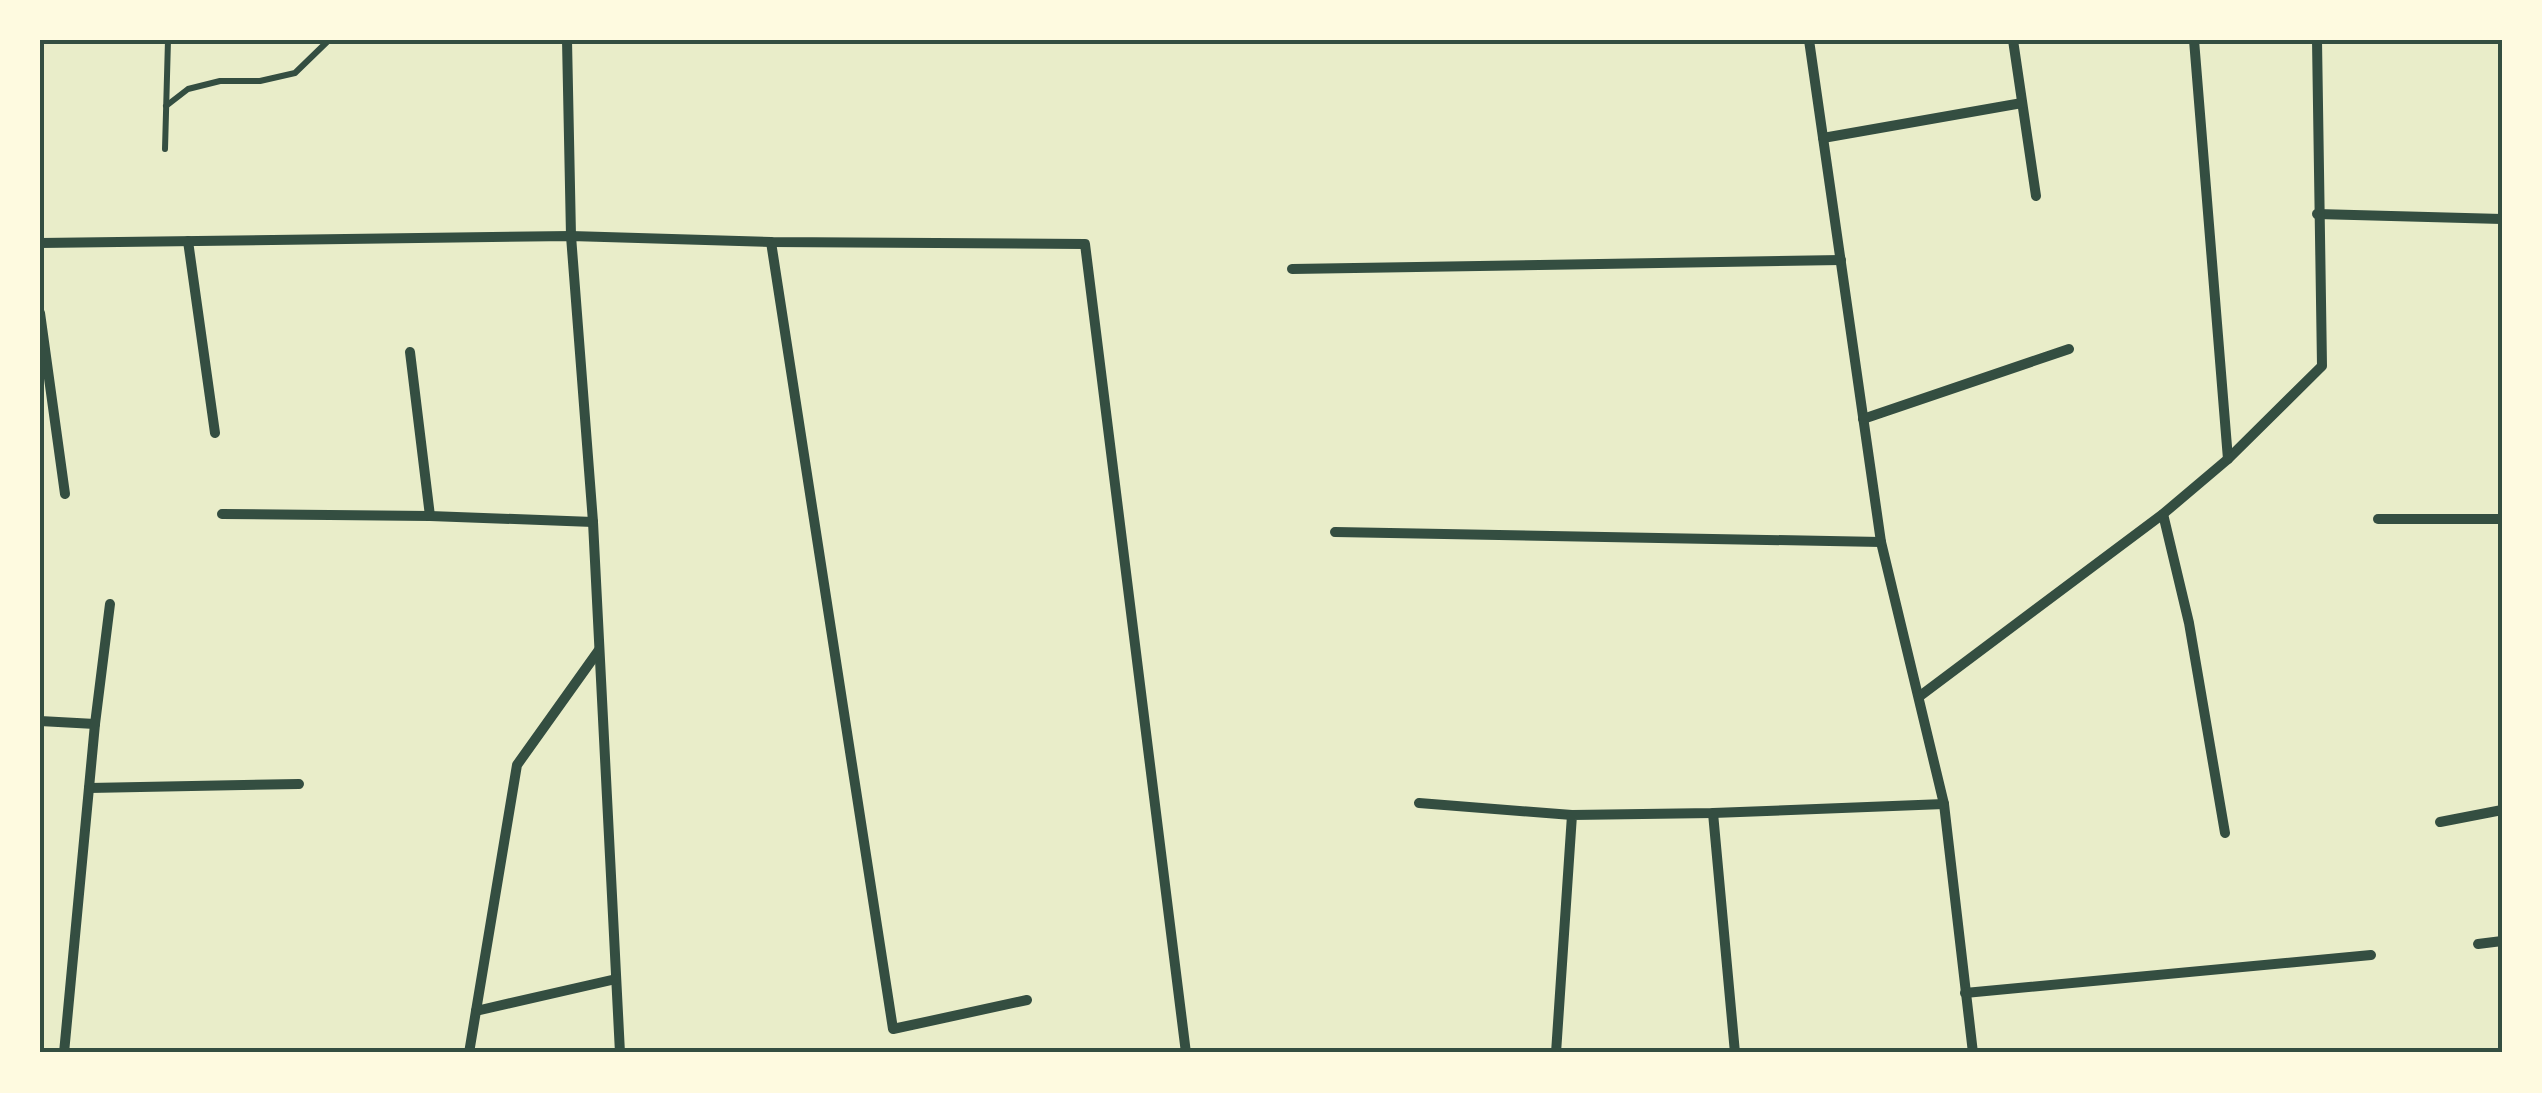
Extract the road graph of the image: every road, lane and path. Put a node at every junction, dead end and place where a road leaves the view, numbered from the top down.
1 (168, 40) edge
2 (329, 40) edge
3 (567, 40) edge
4 (1810, 40) edge
5 (2013, 40) edge
6 (2194, 40) edge
7 (2316, 40) edge
8 (2022, 102) junction
9 (166, 106) junction
10 (1823, 138) junction
11 (164, 149) dead end
12 (2036, 196) dead end
13 (2318, 214) junction
14 (2502, 218) edge
15 (571, 236) junction
16 (188, 241) junction
17 (771, 242) junction
18 (40, 243) edge
19 (1841, 260) junction
20 (1292, 269) dead end
21 (40, 313) edge
22 (2069, 348) dead end
23 (410, 352) dead end
24 (1864, 419) junction
25 (215, 433) dead end
26 (2228, 459) junction
27 (66, 494) dead end
28 (222, 514) dead end
29 (2163, 514) junction
30 (430, 516) junction
31 (2378, 519) dead end
32 (2502, 520) edge
33 (593, 522) junction
34 (1334, 532) dead end
35 (1881, 542) junction
36 (110, 604) dead end
37 (599, 649) junction
38 (1920, 696) junction
39 (40, 721) edge
40 (95, 724) junction
41 (299, 784) dead end
42 (89, 788) junction
43 (1420, 803) dead end
44 (1944, 804) junction
45 (2502, 810) edge
46 (1713, 813) junction
47 (1572, 815) junction
48 (2440, 822) dead end
49 (2225, 833) dead end
50 (2502, 941) edge
51 (2478, 944) dead end
52 (2371, 955) dead end
53 (616, 979) junction
54 (1965, 993) junction
55 (1027, 1000) dead end
56 (476, 1012) junction
57 (64, 1053) edge
58 (469, 1053) edge
59 (620, 1053) edge
60 (1186, 1053) edge
61 (1556, 1053) edge
62 (1736, 1053) edge
63 (1973, 1053) edge

1 - 9 path
2 - 9 path
3 - 15 street
4 - 10 street
5 - 8 street
6 - 26 street
7 - 13 street
8 - 10 street
8 - 12 street
9 - 11 path
10 - 19 street
13 - 14 street
13 - 26 street
15 - 16 street
15 - 17 street
15 - 33 street
16 - 18 street
16 - 25 street
17 - 55 street
17 - 60 street
19 - 20 street
19 - 24 street
21 - 27 street
22 - 24 street
23 - 30 street
24 - 35 street
26 - 29 street
28 - 30 street
29 - 38 street
29 - 49 street
30 - 33 street
31 - 32 street
33 - 37 street
34 - 35 street
35 - 38 street
36 - 40 street
37 - 53 street
37 - 56 street
38 - 44 street
39 - 40 street
40 - 42 street
41 - 42 street
42 - 57 street
43 - 47 street
44 - 46 street
44 - 54 street
45 - 48 street
46 - 47 street
46 - 62 street
47 - 61 street
50 - 51 street
52 - 54 street
53 - 56 street
53 - 59 street
54 - 63 street
56 - 58 street

